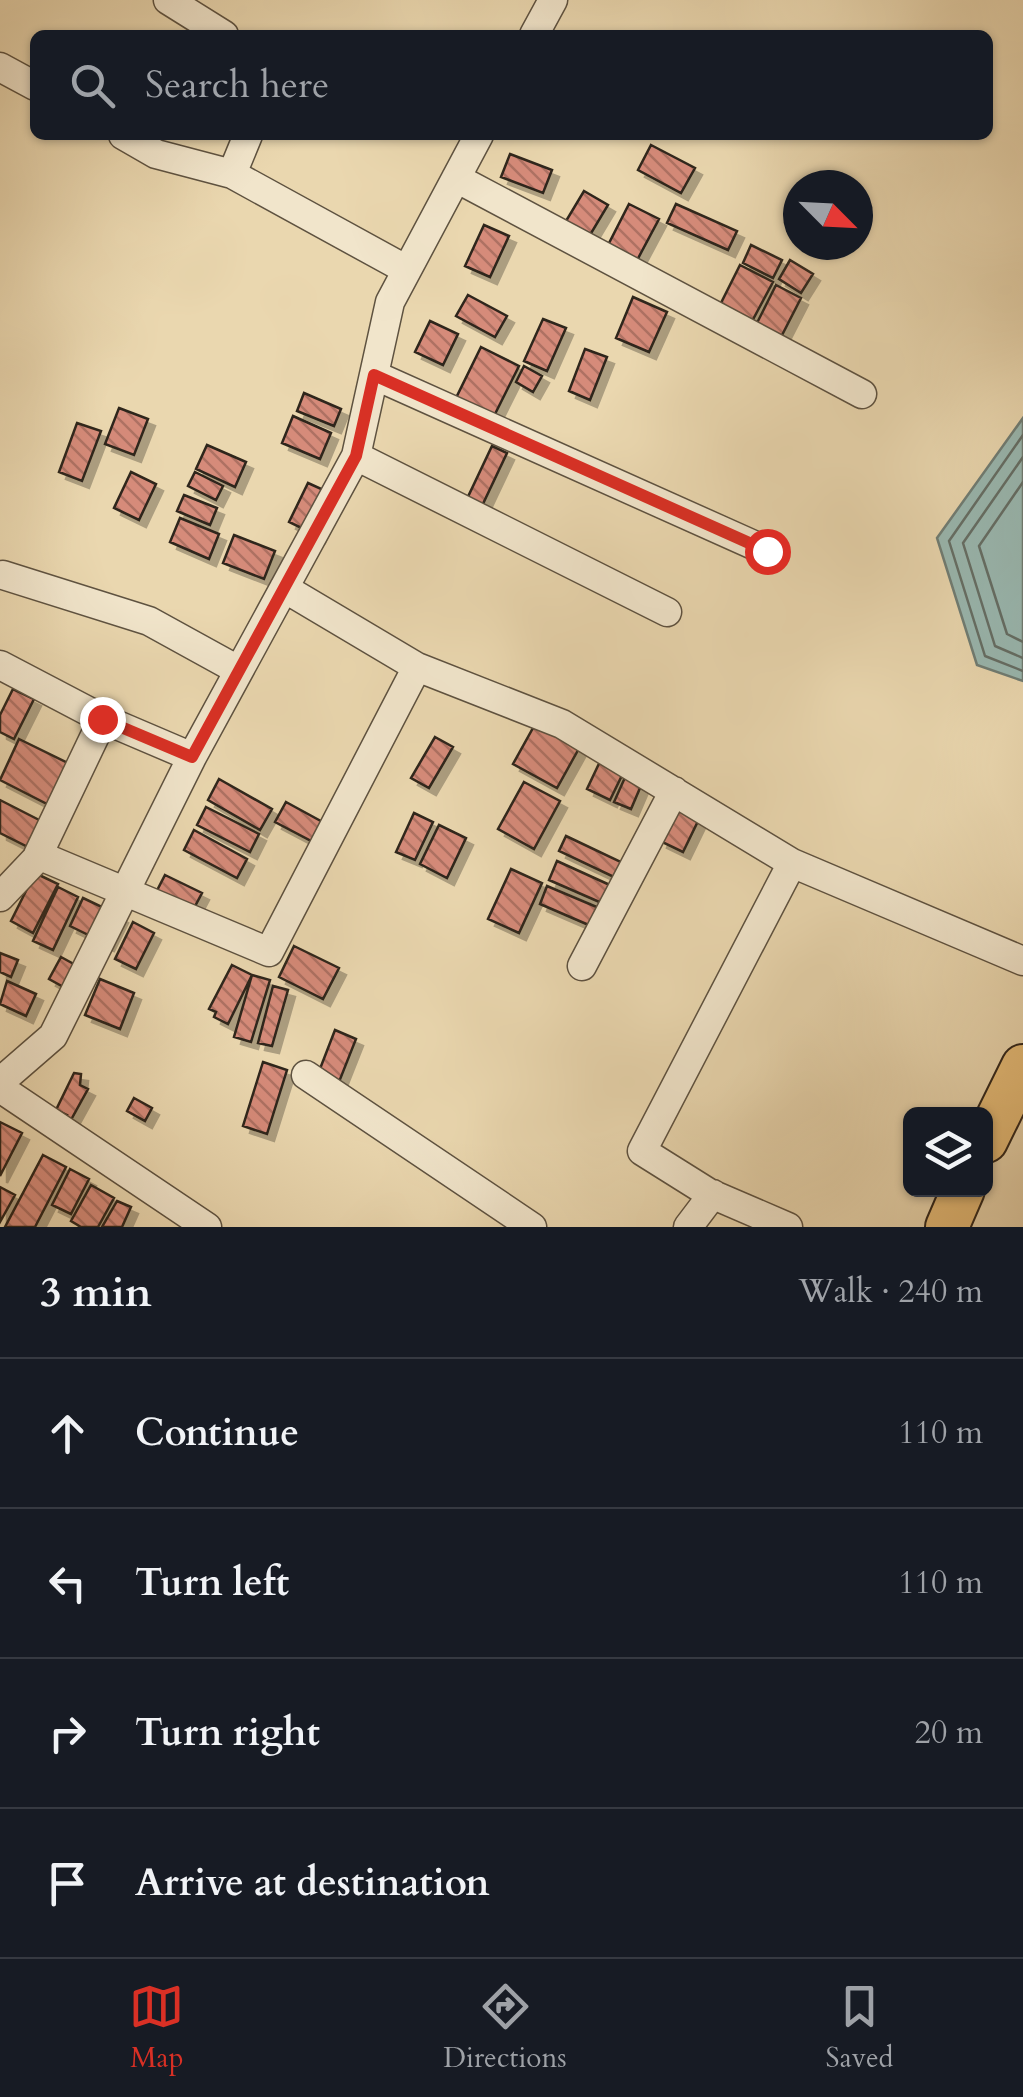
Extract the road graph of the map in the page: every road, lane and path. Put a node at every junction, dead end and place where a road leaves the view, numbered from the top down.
1 (168, 0) edge
2 (553, 0) edge
3 (216, 30) edge
4 (537, 30) edge
5 (0, 67) edge
6 (30, 83) edge
7 (132, 140) edge
8 (246, 140) edge
9 (476, 140) edge
10 (232, 174) junction
11 (456, 178) junction
12 (407, 270) junction
13 (374, 375) junction
14 (862, 394) dead end
15 (356, 456) junction
16 (767, 551) dead end
17 (3, 575) dead end
18 (284, 588) junction
19 (667, 612) dead end
20 (0, 666) edge
21 (417, 667) junction
22 (238, 670) junction
23 (102, 719) junction
24 (192, 757) junction
25 (674, 791) junction
26 (39, 856) junction
27 (792, 862) junction
28 (124, 894) junction
29 (0, 897) edge
30 (1023, 960) edge
31 (582, 966) dead end
32 (306, 1075) dead end
33 (0, 1085) edge
34 (1018, 1087) edge
35 (993, 1130) edge
36 (713, 1194) junction
37 (959, 1197) edge
38 (207, 1227) edge
39 (532, 1227) edge
40 (688, 1227) edge
41 (788, 1227) edge
42 (947, 1227) edge

1 - 3 street
2 - 4 street
5 - 6 street
7 - 10 street
8 - 10 street
9 - 11 street
10 - 12 street
11 - 12 street
11 - 14 street
12 - 13 street
13 - 15 street
13 - 16 street
15 - 18 street
15 - 19 street
17 - 22 street
18 - 21 street
18 - 22 street
20 - 23 street
21 - 25 street
21 - 28 street
22 - 24 street
23 - 24 street
23 - 26 street
24 - 28 street
25 - 27 street
25 - 31 street
26 - 28 street
26 - 29 street
27 - 30 street
27 - 36 street
28 - 33 street
32 - 39 street
33 - 38 street
34 - 35 main road
36 - 40 street
36 - 41 street
37 - 42 main road

